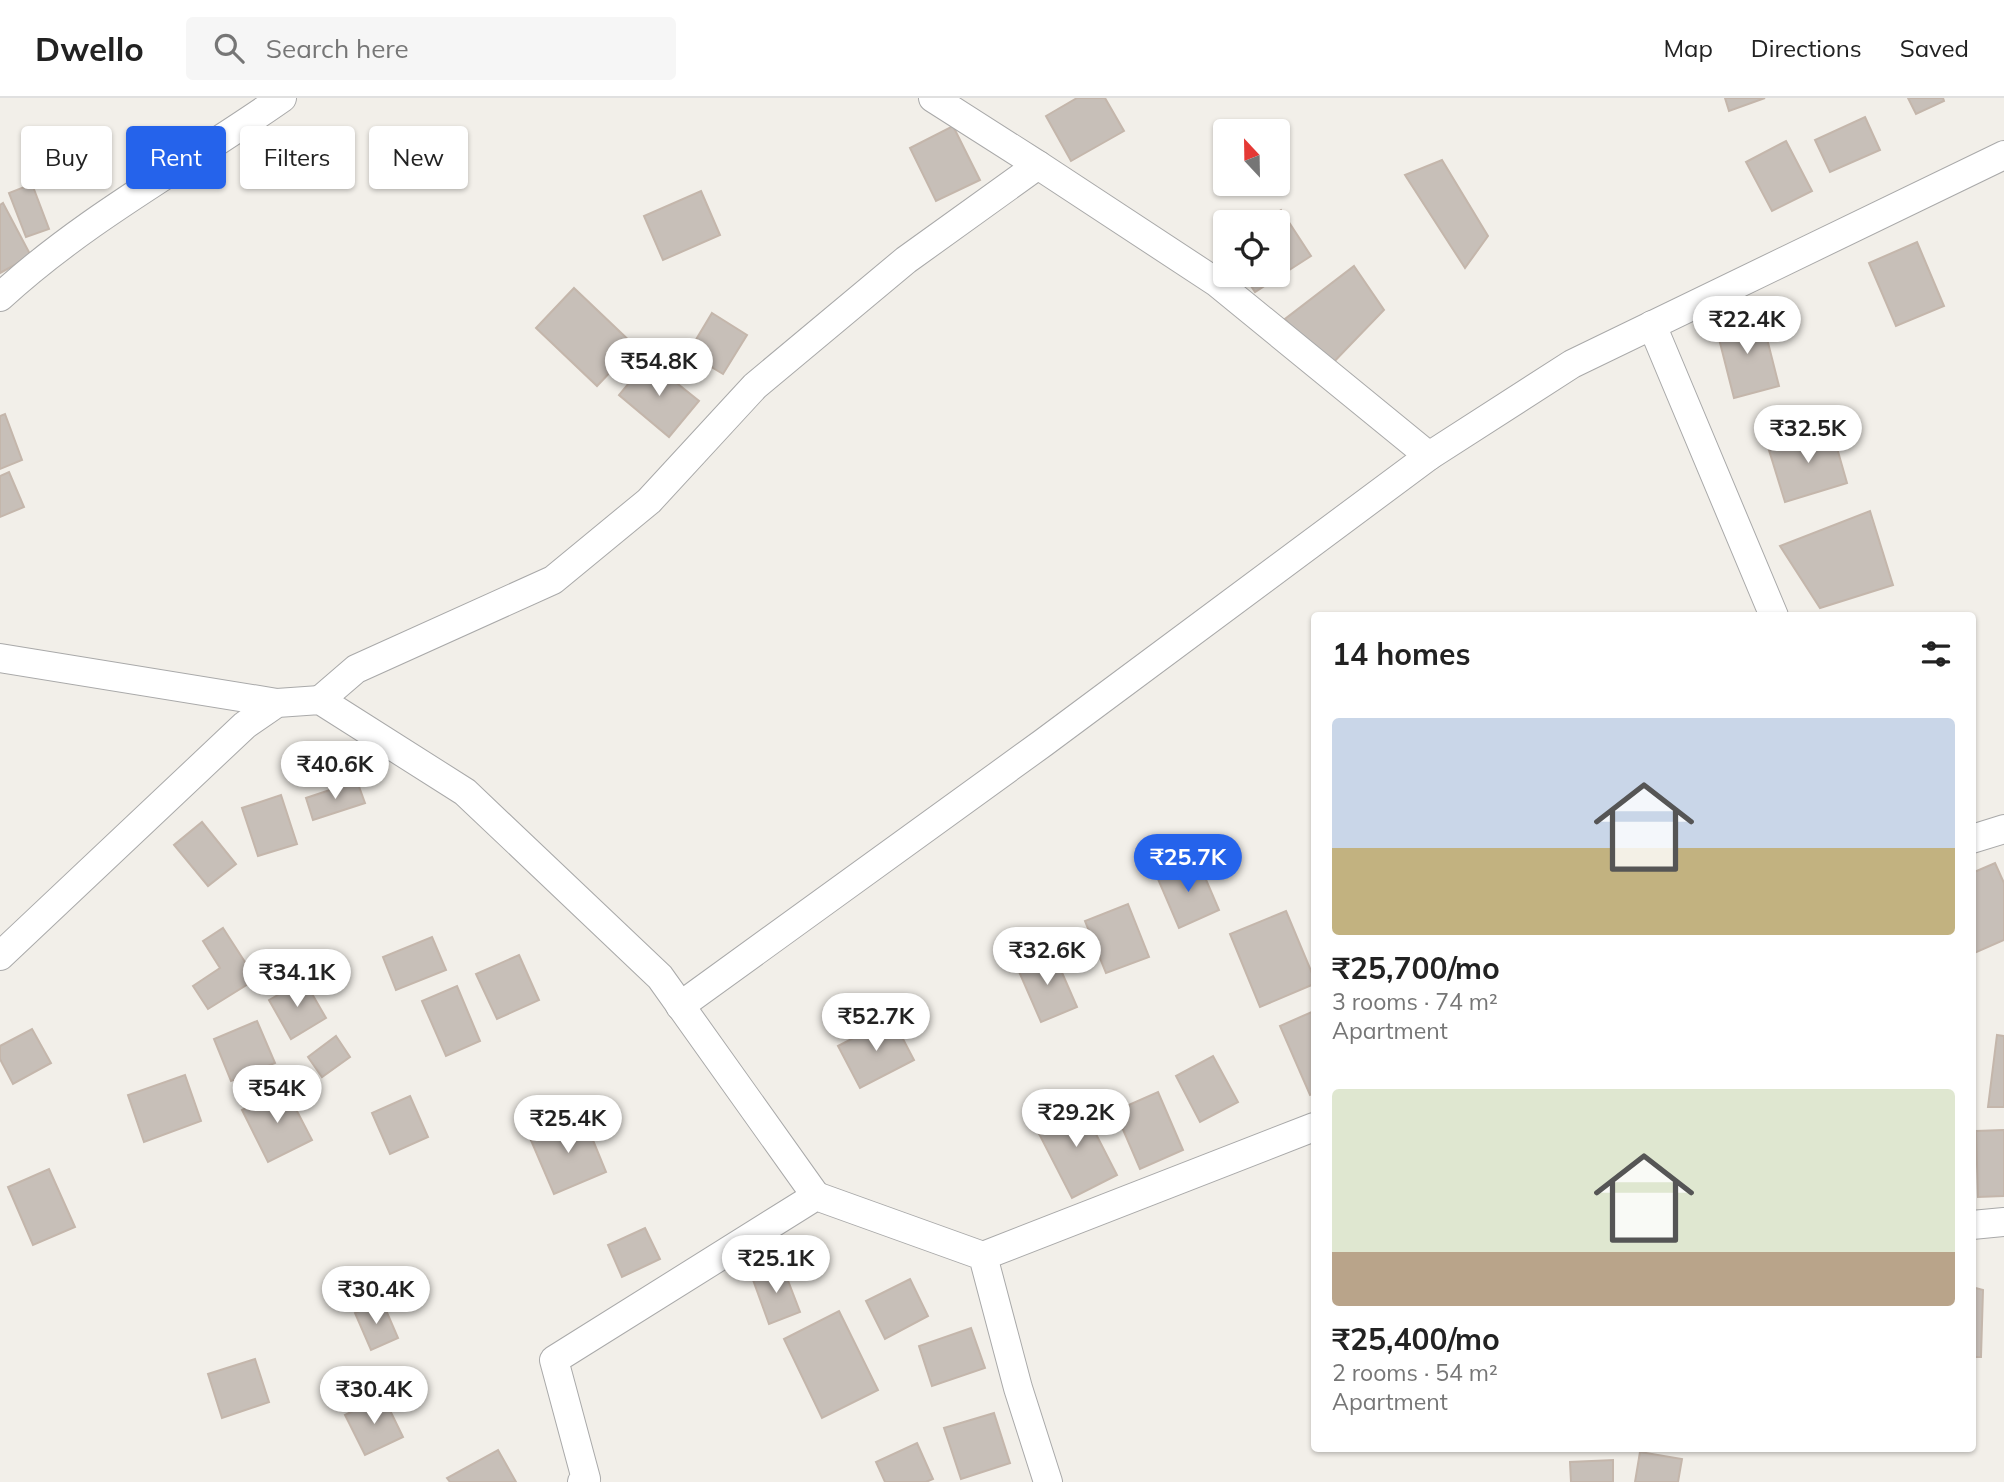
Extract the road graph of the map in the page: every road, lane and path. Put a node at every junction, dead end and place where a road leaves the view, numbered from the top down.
1 (282, 98) edge
2 (933, 98) edge
3 (2004, 155) edge
4 (1038, 165) junction
5 (0, 297) edge
6 (1652, 326) junction
7 (1429, 456) junction
8 (1772, 612) edge
9 (0, 658) edge
10 (320, 700) junction
11 (277, 703) junction
12 (2004, 829) edge
13 (1976, 838) edge
14 (0, 956) edge
15 (680, 1006) junction
16 (1311, 1128) edge
17 (816, 1196) junction
18 (2004, 1222) edge
19 (1976, 1225) edge
20 (983, 1256) junction
21 (585, 1481) edge
22 (1048, 1482) edge

1 - 5 street
2 - 4 street
3 - 6 street
4 - 7 street
4 - 10 street
6 - 7 street
6 - 8 street
7 - 15 street
9 - 11 street
10 - 11 street
10 - 15 street
11 - 14 street
12 - 13 street
15 - 17 street
16 - 20 street
17 - 20 street
17 - 21 street
18 - 19 street
20 - 22 street

